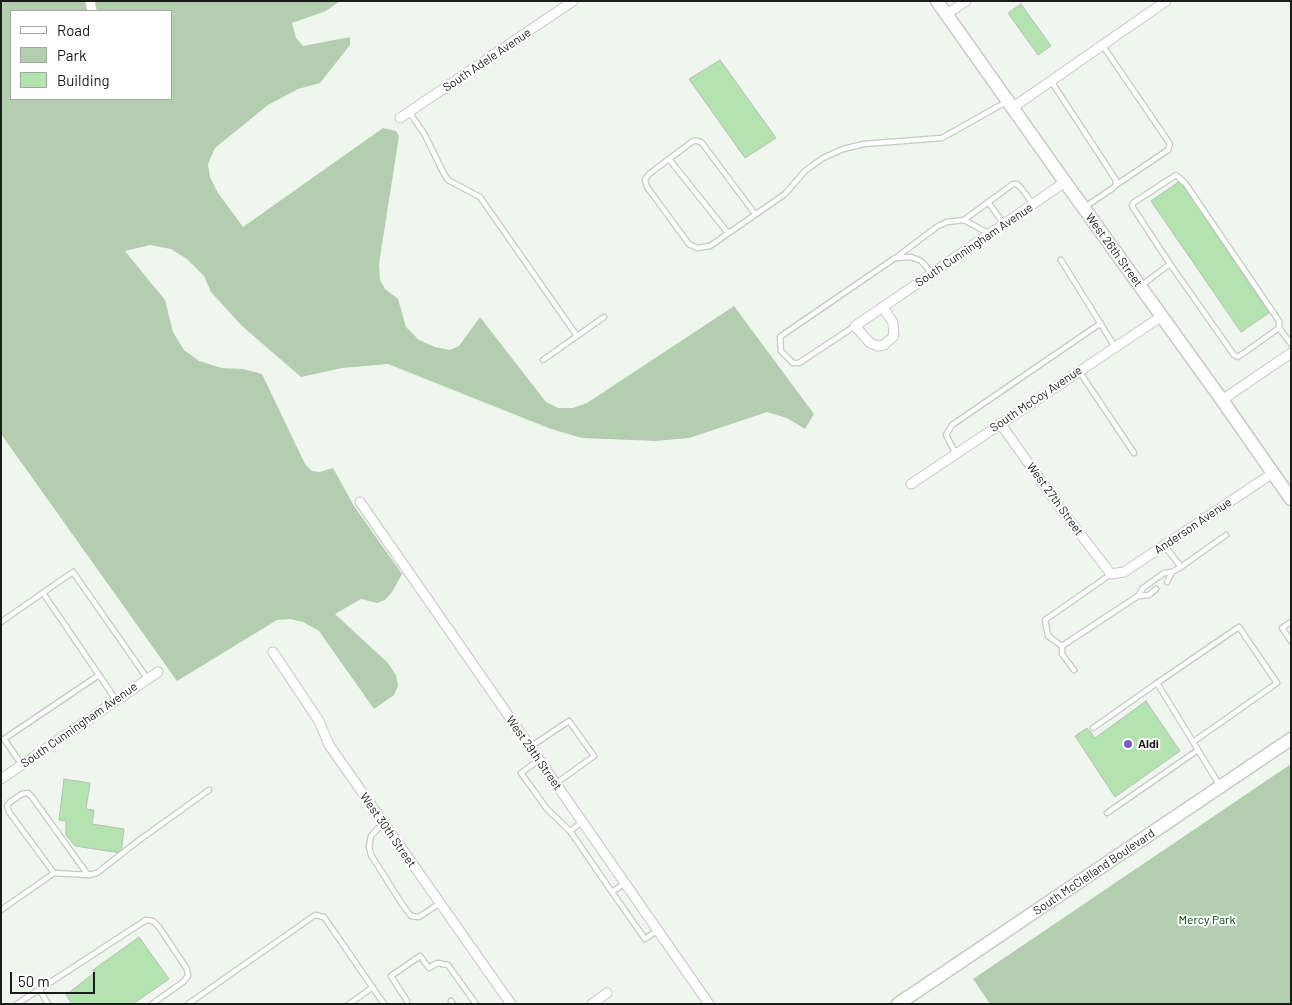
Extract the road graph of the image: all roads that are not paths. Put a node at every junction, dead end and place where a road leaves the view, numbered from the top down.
1 (573, 1) edge
2 (937, 1) edge
3 (966, 1) edge
4 (1166, 1) edge
5 (947, 14) junction
6 (1103, 46) junction
7 (1051, 81) junction
8 (1009, 104) junction
9 (409, 112) junction
10 (400, 118) dead end
11 (669, 159) junction
12 (1064, 182) junction
13 (1116, 185) junction
14 (988, 202) junction
15 (1033, 204) junction
16 (1084, 208) junction
17 (755, 214) junction
18 (964, 220) junction
19 (1004, 224) junction
20 (728, 233) junction
21 (989, 234) junction
22 (895, 258) junction
23 (1062, 260) dead end
24 (1170, 264) junction
25 (932, 273) junction
26 (1141, 286) junction
27 (883, 307) junction
28 (1162, 316) junction
29 (604, 317) dead end
30 (1101, 324) junction
31 (856, 326) junction
32 (1279, 328) junction
33 (578, 336) junction
34 (1291, 344) edge
35 (1115, 347) junction
36 (1291, 353) edge
37 (543, 360) dead end
38 (1079, 371) junction
39 (1222, 400) junction
40 (1000, 423) junction
41 (1134, 453) dead end
42 (956, 454) junction
43 (1273, 473) junction
44 (911, 484) dead end
45 (1291, 499) edge
46 (360, 502) dead end
47 (1226, 535) dead end
48 (1164, 545) junction
49 (1181, 567) junction
50 (1172, 572) junction
51 (1111, 574) junction
52 (1167, 582) dead end
53 (1156, 590) dead end
54 (43, 593) junction
55 (1138, 596) junction
56 (1, 622) edge
57 (1291, 622) edge
58 (1291, 641) edge
59 (1062, 646) junction
60 (273, 652) dead end
61 (1074, 670) dead end
62 (158, 672) dead end
63 (98, 675) junction
64 (147, 678) junction
65 (1158, 683) junction
66 (116, 700) junction
67 (1093, 728) dead end
68 (1291, 739) edge
69 (1193, 742) junction
70 (530, 748) junction
71 (1198, 750) junction
72 (539, 760) junction
73 (22, 765) junction
74 (1, 779) edge
75 (555, 784) junction
76 (1220, 787) junction
77 (209, 790) dead end
78 (1107, 813) dead end
79 (582, 822) junction
80 (383, 823) junction
81 (570, 831) junction
82 (54, 873) junction
83 (88, 876) junction
84 (624, 883) junction
85 (612, 892) junction
86 (440, 903) junction
87 (1, 910) edge
88 (658, 930) junction
89 (373, 987) junction
90 (39, 989) junction
91 (607, 993) dead end
92 (408, 1001) dead end
93 (17, 1004) edge
94 (48, 1004) edge
95 (152, 1004) edge
96 (188, 1004) edge
97 (349, 1004) edge
98 (384, 1004) edge
99 (476, 1004) edge
100 (511, 1004) edge
101 (592, 1004) edge
102 (709, 1004) edge
103 (898, 1004) edge

1 - 9 street, South Adele Avenue
2 - 5 street, West 26th Street
3 - 5 street
4 - 6 street
5 - 8 street, West 26th Street
6 - 7 street
6 - 13 lane
7 - 8 street
7 - 13 lane
8 - 12 street, West 26th Street
8 - 17 lane
9 - 10 street, South Adele Avenue
9 - 33 lane
11 - 17 lane
11 - 20 lane
11 - 20 lane
12 - 15 street, South Cunningham Avenue
12 - 16 street, West 26th Street
13 - 16 lane
14 - 15 lane
14 - 18 lane
14 - 19 lane
15 - 19 street, South Cunningham Avenue
16 - 26 street, West 26th Street
17 - 20 lane
18 - 21 lane
18 - 22 lane
19 - 21 street, South Cunningham Avenue
21 - 25 street, South Cunningham Avenue
22 - 25 lane
22 - 31 lane
23 - 30 lane
24 - 26 lane
24 - 32 lane
24 - 32 lane
25 - 27 street, South Cunningham Avenue
26 - 28 street, West 26th Street
27 - 31 street, South Cunningham Avenue
27 - 31 street
28 - 35 street, South McCoy Avenue
28 - 39 street, West 26th Street
29 - 33 lane
30 - 35 lane
30 - 42 lane
32 - 34 lane
33 - 37 lane
35 - 38 street, South McCoy Avenue
36 - 39 street
38 - 40 street, South McCoy Avenue
38 - 41 lane
39 - 43 street, West 26th Street
40 - 42 street, South McCoy Avenue
40 - 51 street, West 27th Street
42 - 44 street, South McCoy Avenue
43 - 45 street, West 26th Street
43 - 48 street, Anderson Avenue
46 - 70 street, West 29th Street
47 - 49 lane
48 - 49 lane
48 - 51 street, Anderson Avenue
49 - 50 lane
50 - 52 lane
50 - 55 lane
51 - 59 lane
53 - 55 lane
54 - 56 lane
54 - 63 lane
54 - 64 lane
55 - 59 lane
57 - 58 lane
59 - 61 lane
60 - 80 street, West 30th Street
62 - 64 street, South Cunningham Avenue
63 - 66 lane
63 - 73 lane
64 - 66 street, South Cunningham Avenue
65 - 67 lane
65 - 69 lane
65 - 69 lane
66 - 73 street, South Cunningham Avenue
68 - 76 street, South McClelland Boulevard
69 - 71 lane
70 - 72 street, West 29th Street
70 - 75 lane
71 - 76 lane
71 - 78 lane
72 - 75 street, West 29th Street
72 - 81 lane
73 - 74 street, South Cunningham Avenue
75 - 79 street, West 29th Street
76 - 103 street, South McClelland Boulevard
77 - 83 lane
79 - 81 lane
79 - 84 street, West 29th Street
80 - 86 street, West 30th Street
80 - 86 lane
81 - 85 lane
82 - 83 lane
82 - 83 lane
82 - 87 lane
84 - 85 lane
84 - 88 street, West 29th Street
85 - 88 lane
86 - 100 street, West 30th Street
88 - 102 street, West 29th Street
89 - 96 lane
89 - 97 lane
89 - 98 lane
90 - 93 lane
90 - 94 lane
90 - 95 lane
91 - 101 street
92 - 99 lane

